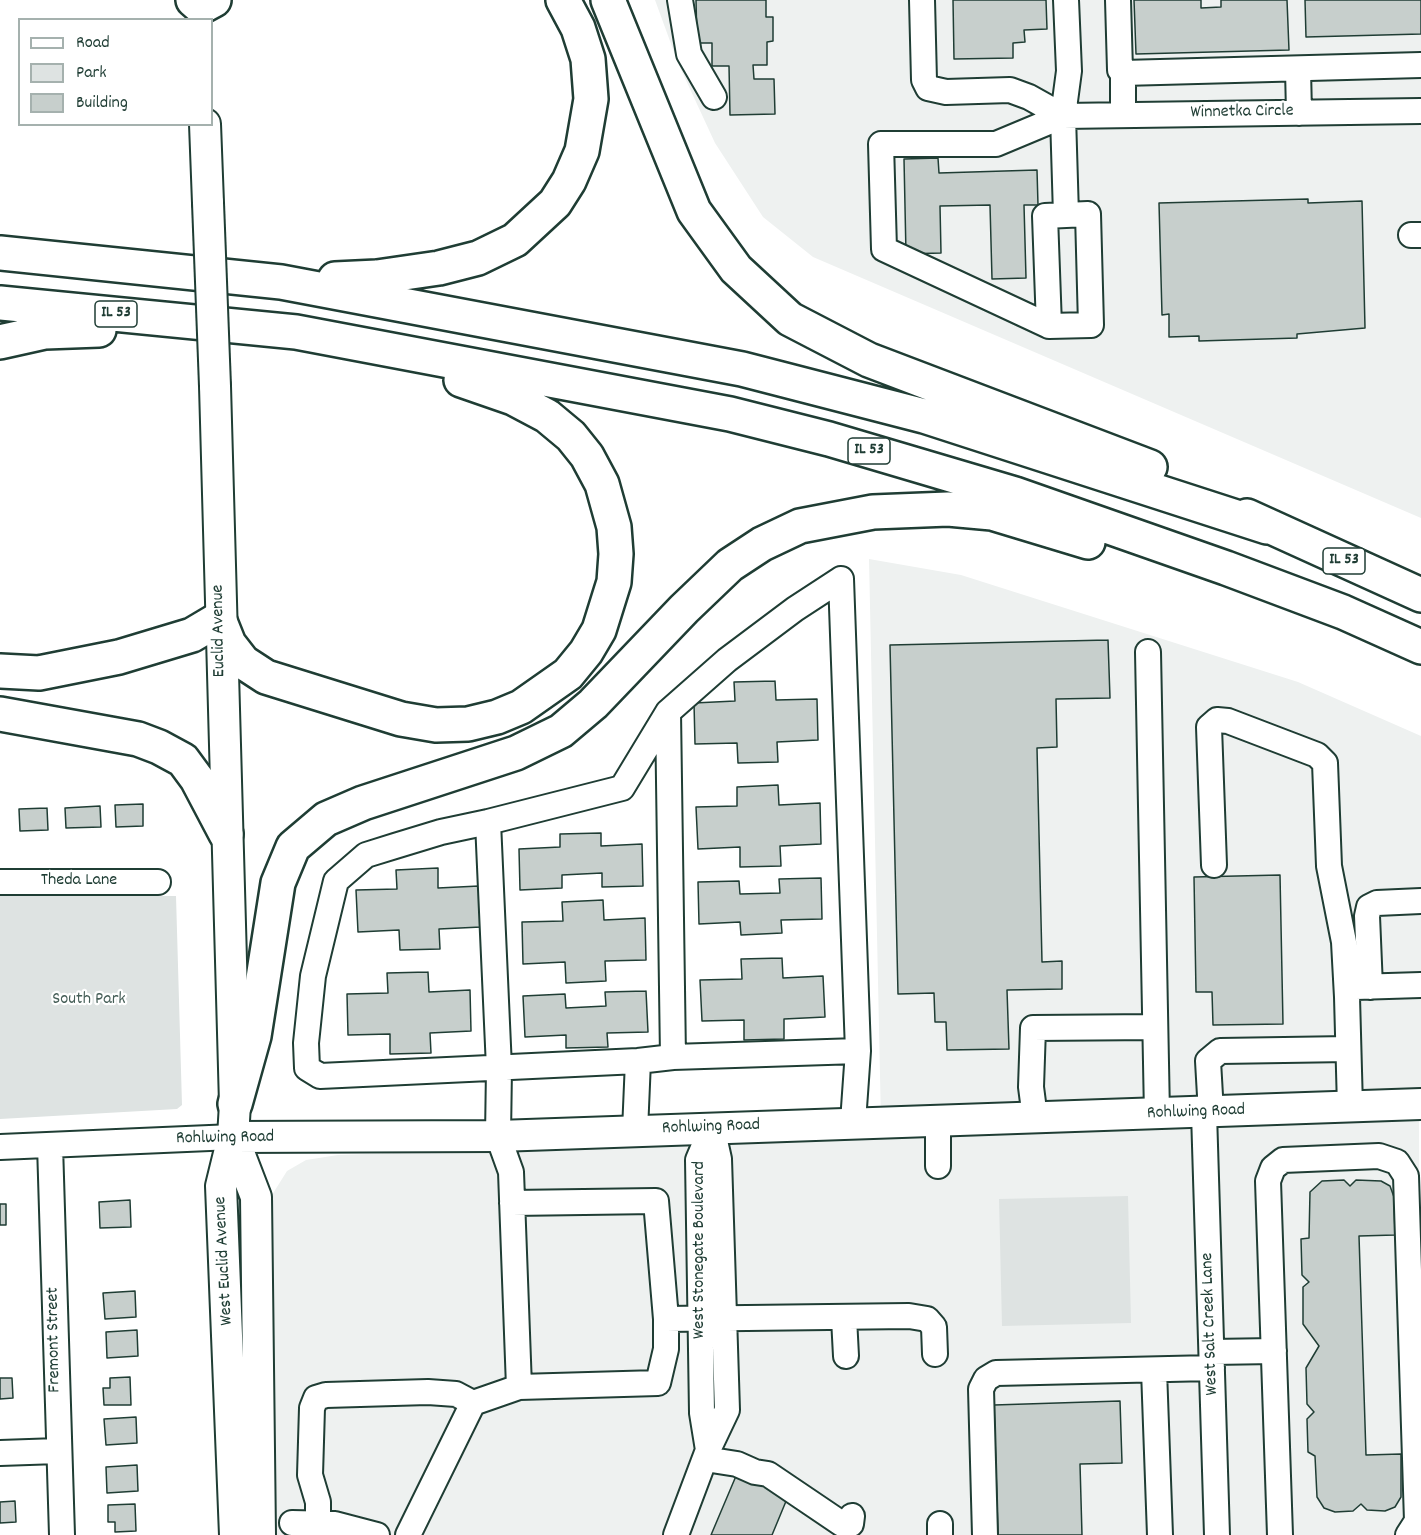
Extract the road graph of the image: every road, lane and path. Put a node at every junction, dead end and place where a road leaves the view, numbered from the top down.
1 (563, 0) edge
2 (608, 0) edge
3 (680, 0) edge
4 (922, 0) edge
5 (1066, 0) edge
6 (1118, 0) edge
7 (1421, 65) edge
8 (1298, 69) junction
9 (1123, 73) junction
10 (714, 97) dead end
11 (1421, 111) edge
12 (1299, 113) junction
13 (1123, 115) junction
14 (1063, 116) junction
15 (205, 126) edge
16 (1066, 215) junction
17 (0, 240) edge
18 (0, 253) edge
19 (96, 261) junction
20 (281, 282) junction
21 (0, 303) edge
22 (233, 324) junction
23 (1049, 326) junction
24 (296, 332) junction
25 (0, 342) edge
26 (1267, 527) junction
27 (1421, 595) edge
28 (1343, 612) junction
29 (219, 619) junction
30 (1421, 647) edge
31 (1148, 652) dead end
32 (0, 671) edge
33 (668, 712) junction
34 (0, 714) edge
35 (488, 822) junction
36 (226, 834) junction
37 (1214, 865) dead end
38 (0, 882) edge
39 (158, 882) dead end
40 (1421, 902) edge
41 (1421, 985) edge
42 (1370, 987) junction
43 (1347, 997) junction
44 (1155, 1027) junction
45 (1348, 1049) junction
46 (858, 1051) junction
47 (673, 1057) junction
48 (638, 1061) junction
49 (499, 1068) junction
50 (235, 1104) junction
51 (1421, 1104) edge
52 (1350, 1107) junction
53 (1207, 1113) junction
54 (1156, 1114) junction
55 (1035, 1118) junction
56 (938, 1120) junction
57 (854, 1122) junction
58 (712, 1127) junction
59 (635, 1131) junction
60 (498, 1136) junction
61 (233, 1137) junction
62 (50, 1145) junction
63 (0, 1147) edge
64 (938, 1166) dead end
65 (512, 1203) junction
66 (700, 1318) junction
67 (844, 1318) junction
68 (666, 1319) junction
69 (724, 1320) junction
70 (1274, 1351) junction
71 (935, 1353) dead end
72 (846, 1356) dead end
73 (1212, 1360) junction
74 (1154, 1370) junction
75 (519, 1387) junction
76 (473, 1402) junction
77 (58, 1451) junction
78 (0, 1453) edge
79 (707, 1454) junction
80 (852, 1516) dead end
81 (291, 1523) dead end
82 (318, 1523) junction
83 (367, 1534) edge
84 (62, 1535) edge
85 (235, 1535) edge
86 (260, 1535) edge
87 (408, 1535) edge
88 (676, 1535) edge
89 (986, 1535) edge
90 (1160, 1535) edge
91 (1217, 1535) edge
92 (1280, 1535) edge
93 (1408, 1535) edge

1 - 20 highway
2 - 26 highway
3 - 10 street
4 - 14 street
5 - 14 street
6 - 9 street
7 - 8 street
8 - 9 street
8 - 12 street
9 - 13 street
11 - 12 street, Winnetka Circle
12 - 13 street, Winnetka Circle
13 - 14 street, Winnetka Circle
14 - 16 street
14 - 23 street
15 - 29 main road, Euclid Avenue, bridge
16 - 23 street
16 - 23 street
17 - 19 highway
18 - 19 highway, IL 53
19 - 20 highway, IL 53
20 - 26 highway, IL 53
21 - 22 highway, IL 53
22 - 24 highway, IL 53
22 - 25 highway
24 - 28 highway, IL 53
24 - 29 highway
26 - 27 highway, IL 53
28 - 30 highway, IL 53
28 - 50 highway
29 - 32 highway
29 - 36 main road, Euclid Avenue
31 - 44 street
33 - 35 street
33 - 46 street
33 - 47 street
34 - 36 highway
35 - 49 street
35 - 49 street
36 - 50 main road, Euclid Avenue
37 - 43 street
38 - 39 street, Theda Lane
40 - 42 street
41 - 42 street
42 - 43 street
43 - 45 street
44 - 54 street
44 - 55 street
45 - 52 street
45 - 53 street, West Salt Creek Lane
46 - 47 street
46 - 57 street
47 - 48 street
48 - 49 street
48 - 59 street
49 - 60 street
50 - 61 main road, Euclid Avenue
51 - 52 main road, Rohlwing Road
52 - 53 main road, Rohlwing Road
53 - 54 main road, Rohlwing Road
53 - 73 street, West Salt Creek Lane
54 - 55 main road, Rohlwing Road
55 - 56 main road, Rohlwing Road
56 - 57 main road, Rohlwing Road
56 - 64 street
57 - 58 main road, Rohlwing Road
58 - 59 main road, Rohlwing Road
58 - 66 street, West Stonegate Boulevard
58 - 69 street, West Stonegate Boulevard
59 - 60 main road, Rohlwing Road
60 - 61 main road, Rohlwing Road
60 - 65 street
61 - 62 street, Rohlwing Road
61 - 85 main road, West Euclid Avenue
61 - 86 main road, West Euclid Avenue
62 - 63 street, Rohlwing Road
62 - 77 street, Fremont Street
65 - 68 street
65 - 75 street
66 - 68 street
66 - 69 street
66 - 79 street, West Stonegate Boulevard
67 - 69 street
67 - 71 street
67 - 72 street
68 - 75 street
69 - 79 street, West Stonegate Boulevard
70 - 73 street
70 - 92 street
70 - 93 street
73 - 74 street
73 - 91 street, West Salt Creek Lane
74 - 89 street
74 - 90 street
75 - 76 street
76 - 82 street
76 - 87 street
77 - 78 street
77 - 84 street, Fremont Street
79 - 80 street
79 - 88 street, West Stonegate Boulevard
81 - 82 street
82 - 83 street

